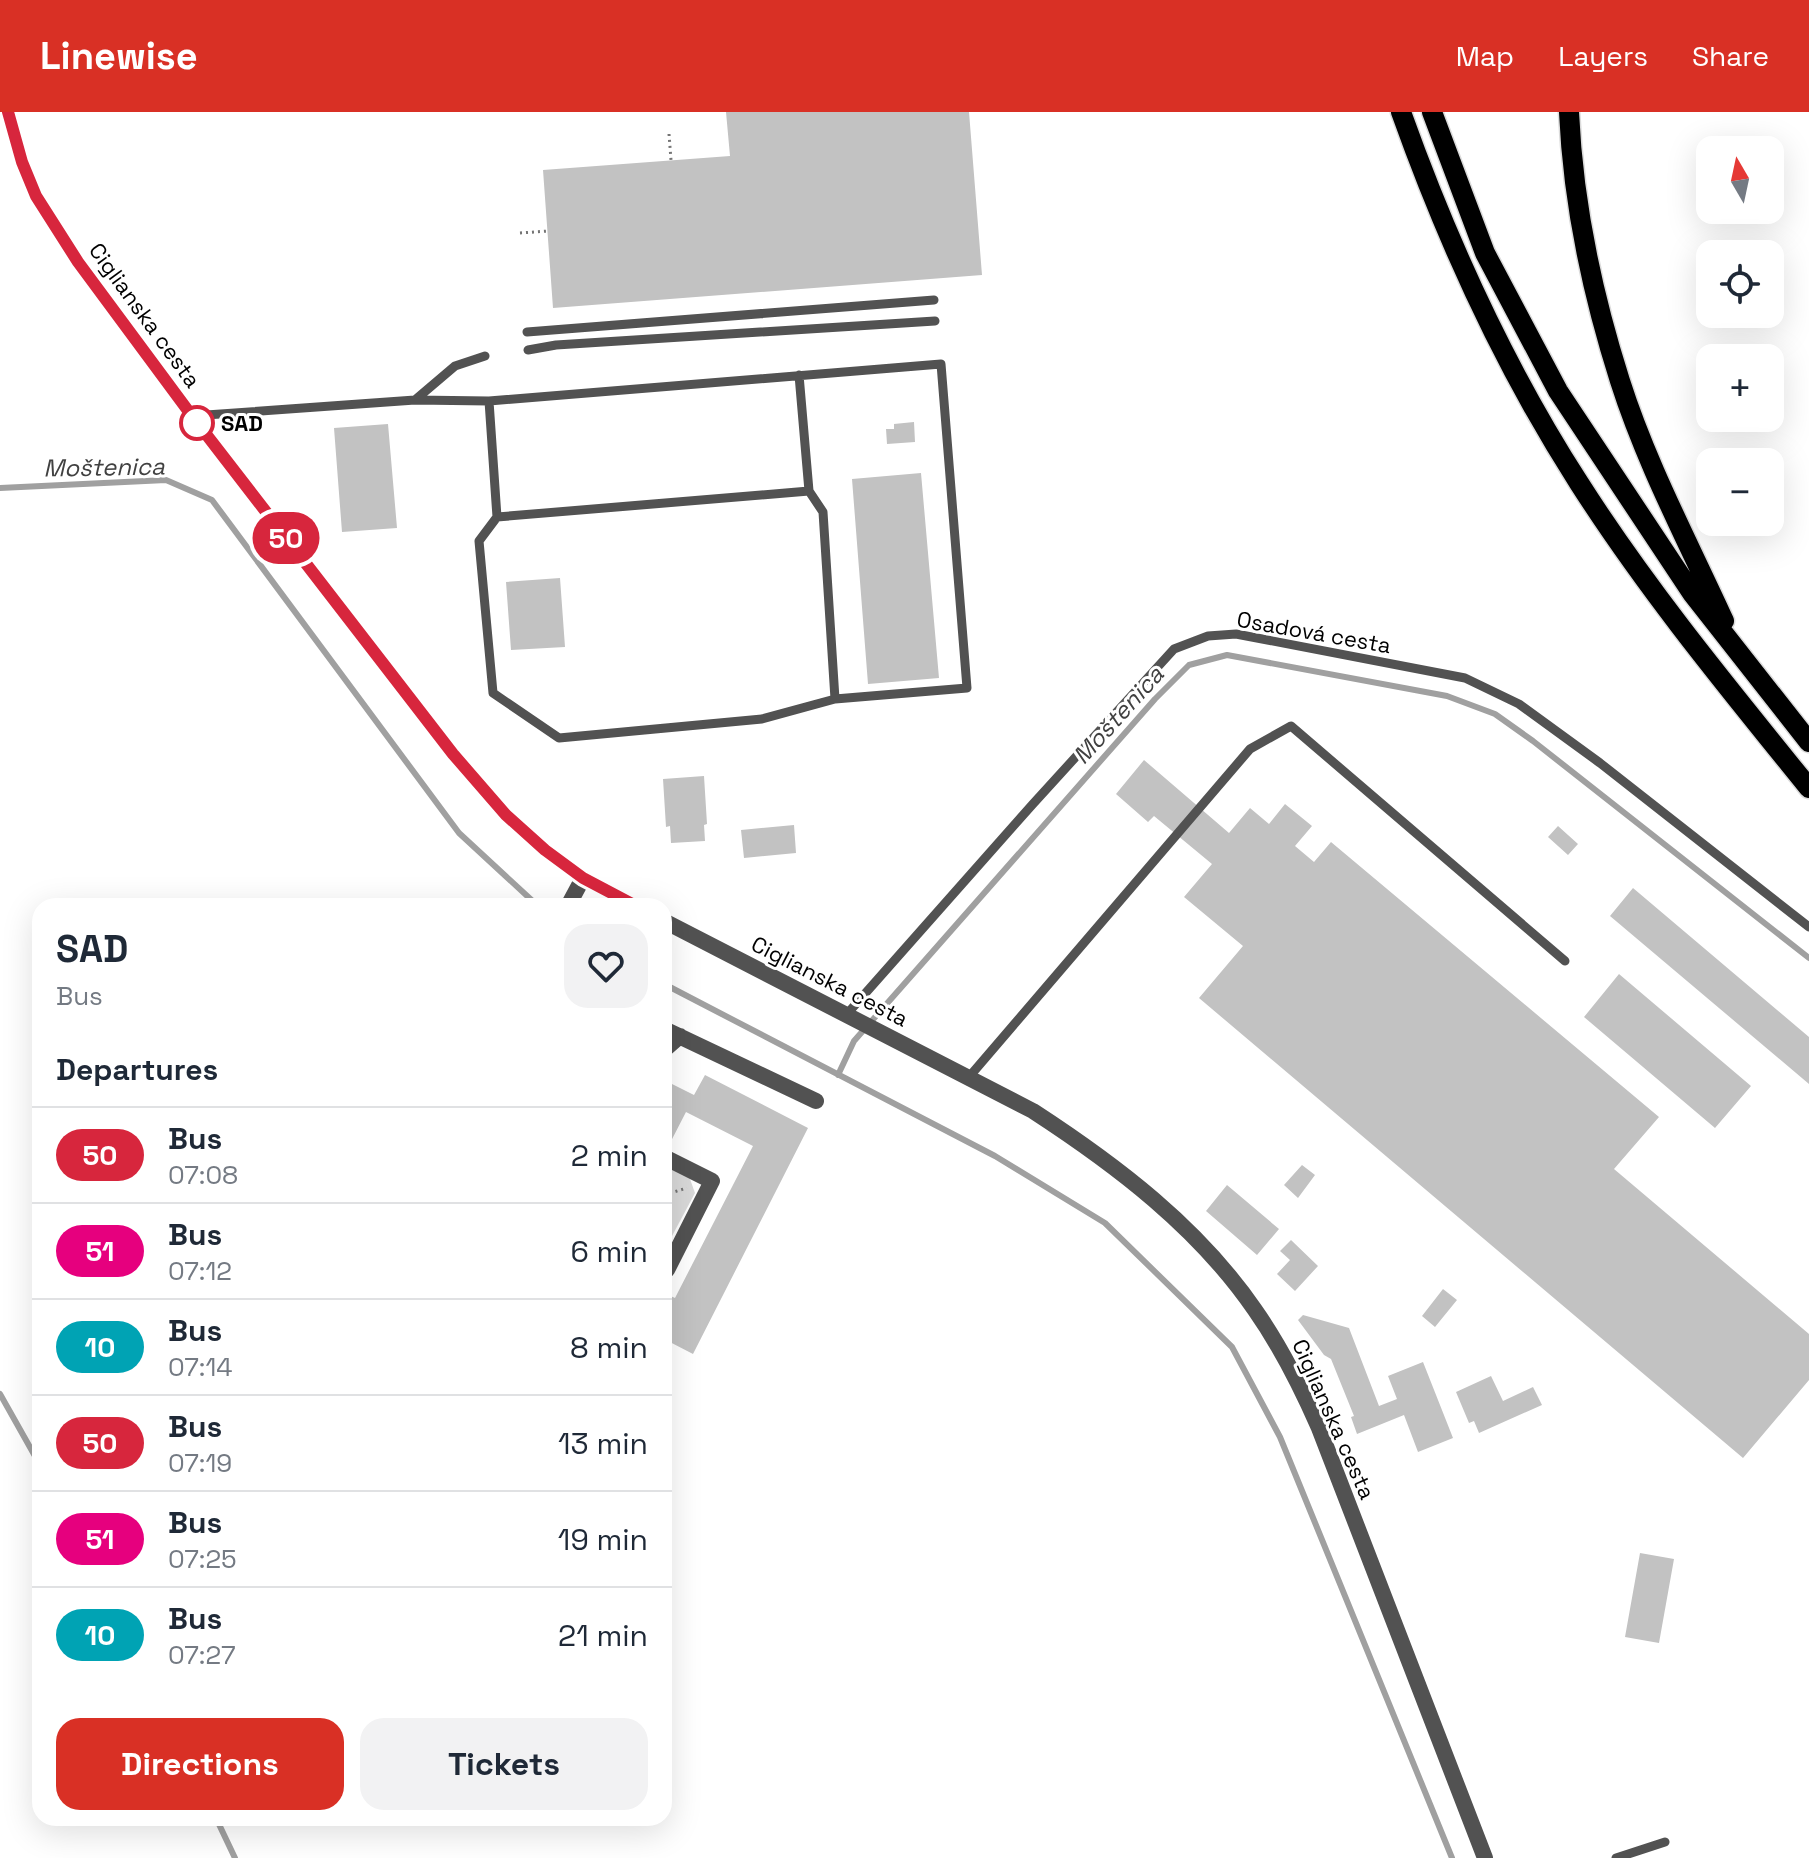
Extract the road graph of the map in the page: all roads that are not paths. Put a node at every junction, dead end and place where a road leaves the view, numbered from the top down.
1 (8, 112) edge
2 (1401, 112) edge
3 (1432, 112) edge
4 (1569, 112) edge
5 (934, 300) dead end
6 (935, 321) dead end
7 (527, 332) dead end
8 (528, 350) dead end
9 (485, 356) dead end
10 (799, 375) junction
11 (415, 400) junction
12 (489, 401) junction
13 (192, 416) junction
14 (809, 491) junction
15 (497, 517) junction
16 (1739, 654) junction
17 (835, 699) junction
18 (1809, 742) edge
19 (1809, 788) edge
20 (583, 878) junction
21 (572, 898) edge
22 (621, 898) edge
23 (672, 925) edge
24 (1809, 927) edge
25 (1565, 961) dead end
26 (862, 1022) junction
27 (672, 1033) edge
28 (969, 1077) junction
29 (816, 1101) dead end
30 (672, 1161) edge
31 (672, 1260) edge
32 (1665, 1842) dead end
33 (1485, 1858) edge
34 (1616, 1858) edge

1 - 13 street, Ciglianska cesta
2 - 19 main road
3 - 16 main road
4 - 16 main road
5 - 7 lane
6 - 8 lane
9 - 11 lane
10 - 12 lane
10 - 14 lane
10 - 17 lane
11 - 12 lane
11 - 13 lane
12 - 15 lane
13 - 20 street, Ciglianska cesta
14 - 15 lane
14 - 17 lane
15 - 17 lane
16 - 18 main road
20 - 21 street
20 - 22 street, Ciglianska cesta
23 - 26 street, Ciglianska cesta
24 - 26 lane, Osadová cesta
25 - 28 lane
26 - 28 street, Ciglianska cesta
27 - 29 street
28 - 33 street, Ciglianska cesta
30 - 31 street
32 - 34 lane

